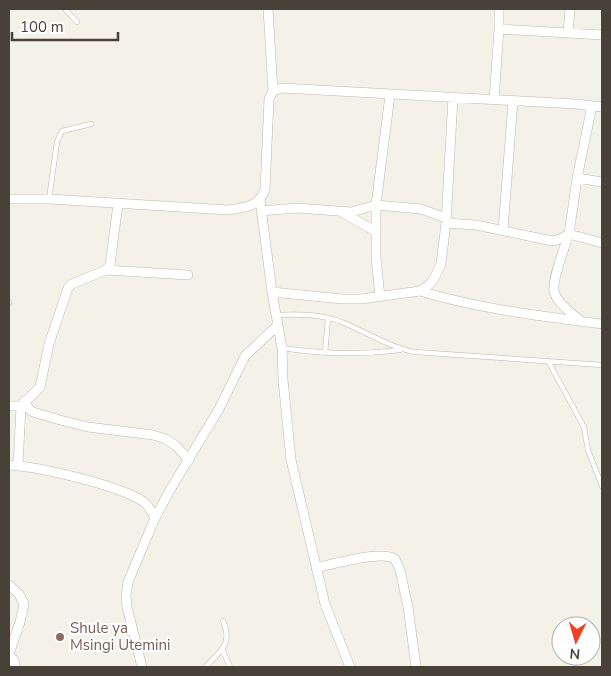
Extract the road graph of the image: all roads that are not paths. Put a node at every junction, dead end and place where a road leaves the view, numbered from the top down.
1 (65, 9) edge
2 (267, 9) edge
3 (499, 9) edge
4 (570, 9) edge
5 (77, 22) dead end
6 (499, 29) junction
7 (568, 33) junction
8 (602, 35) edge
9 (273, 91) junction
10 (390, 95) junction
11 (453, 98) junction
12 (494, 100) junction
13 (513, 101) junction
14 (592, 106) junction
15 (602, 107) edge
16 (91, 124) dead end
17 (576, 178) junction
18 (602, 182) edge
19 (9, 199) edge
20 (50, 199) junction
21 (260, 200) junction
22 (118, 204) junction
23 (376, 205) junction
24 (262, 211) junction
25 (340, 212) junction
26 (446, 220) junction
27 (503, 230) junction
28 (376, 231) junction
29 (569, 234) junction
30 (602, 243) edge
31 (106, 270) junction
32 (188, 275) dead end
33 (420, 291) junction
34 (272, 292) junction
35 (380, 297) junction
36 (277, 315) junction
37 (328, 318) junction
38 (582, 321) junction
39 (602, 324) edge
40 (278, 326) junction
41 (282, 348) junction
42 (402, 349) junction
43 (325, 353) junction
44 (548, 361) junction
45 (602, 365) edge
46 (23, 404) junction
47 (9, 406) edge
48 (189, 460) junction
49 (9, 465) edge
50 (18, 466) junction
51 (602, 486) edge
52 (155, 518) junction
53 (316, 568) junction
54 (9, 585) edge
55 (223, 620) dead end
56 (222, 649) junction
57 (9, 655) edge
58 (15, 667) edge
59 (142, 667) edge
60 (205, 667) edge
61 (230, 667) edge
62 (350, 667) edge
63 (416, 667) edge

1 - 5 lane
2 - 9 street
3 - 6 street
4 - 7 street
6 - 7 street
6 - 12 street
7 - 8 street
9 - 10 street
9 - 21 street
10 - 11 street
10 - 23 street
11 - 12 street
11 - 26 street
12 - 13 street
13 - 14 street
13 - 27 street
14 - 15 street
14 - 17 street
16 - 20 lane
17 - 18 street
17 - 29 street
19 - 20 street
20 - 22 street
21 - 22 street
21 - 24 street
22 - 31 street
23 - 25 street
23 - 26 street
23 - 28 street
24 - 25 street
24 - 34 street
25 - 28 street
26 - 27 street
26 - 33 street
27 - 29 street
28 - 35 street
29 - 30 street
29 - 38 street
31 - 32 street
31 - 46 street
33 - 35 street
33 - 38 street
34 - 35 street
34 - 36 street
36 - 37 lane
36 - 40 street
37 - 42 lane
37 - 43 lane
38 - 39 street
40 - 41 street
40 - 48 street
41 - 43 lane
41 - 53 street
42 - 43 lane
42 - 44 lane
44 - 45 lane
44 - 51 lane
46 - 47 street
46 - 48 street
46 - 50 street
48 - 52 street
49 - 50 street
50 - 52 street
52 - 59 street
53 - 62 street
53 - 63 street
54 - 57 street
55 - 56 lane
56 - 60 lane
56 - 61 lane
57 - 58 street

